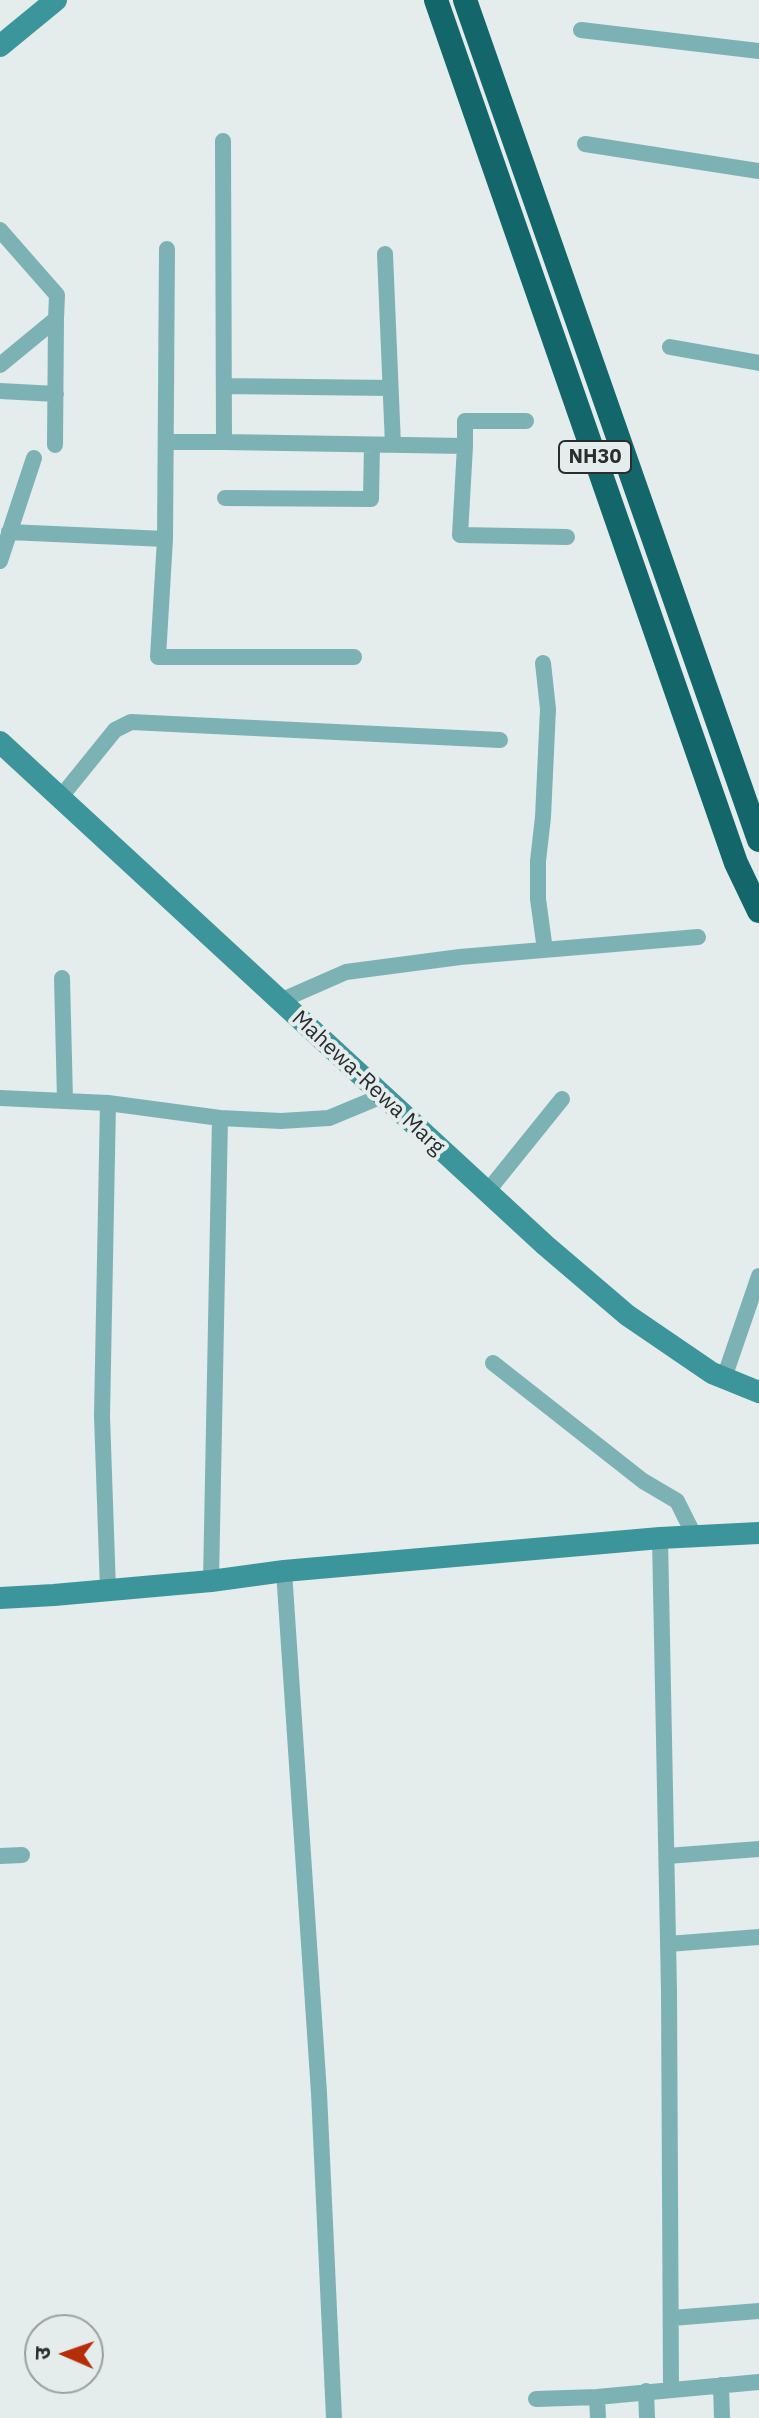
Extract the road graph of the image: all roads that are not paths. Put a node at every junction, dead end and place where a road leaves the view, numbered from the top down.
1 (56, 0) edge
2 (436, 0) edge
3 (465, 0) edge
4 (581, 30) dead end
5 (0, 46) edge
6 (759, 51) edge
7 (223, 141) dead end
8 (585, 144) dead end
9 (759, 171) edge
10 (0, 230) edge
11 (167, 249) dead end
12 (385, 254) dead end
13 (56, 319) junction
14 (670, 347) dead end
15 (759, 363) edge
16 (0, 365) edge
17 (224, 386) junction
18 (390, 388) junction
19 (0, 391) edge
20 (56, 394) junction
21 (526, 421) dead end
22 (166, 442) junction
23 (224, 442) junction
24 (55, 445) dead end
25 (372, 445) junction
26 (393, 445) junction
27 (465, 446) junction
28 (34, 458) dead end
29 (225, 498) dead end
30 (9, 532) junction
31 (567, 537) dead end
32 (165, 539) junction
33 (0, 561) edge
34 (354, 657) dead end
35 (543, 663) dead end
36 (500, 740) dead end
37 (0, 742) edge
38 (60, 798) junction
39 (759, 840) edge
40 (759, 911) edge
41 (698, 937) dead end
42 (545, 950) junction
43 (62, 978) dead end
44 (280, 1001) junction
45 (382, 1096) junction
46 (0, 1098) edge
47 (562, 1099) dead end
48 (65, 1100) junction
49 (108, 1103) junction
50 (220, 1118) junction
51 (487, 1192) junction
52 (759, 1276) edge
53 (755, 1299) edge
54 (493, 1363) dead end
55 (724, 1378) junction
56 (759, 1392) edge
57 (759, 1533) edge
58 (695, 1537) junction
59 (660, 1538) junction
60 (284, 1571) junction
61 (211, 1581) junction
62 (108, 1590) junction
63 (0, 1598) edge
64 (759, 1849) edge
65 (22, 1855) dead end
66 (0, 1856) edge
67 (667, 1856) junction
68 (759, 1937) edge
69 (668, 1944) junction
70 (759, 2311) edge
71 (672, 2318) junction
72 (759, 2382) edge
73 (721, 2385) junction
74 (671, 2388) junction
75 (646, 2391) junction
76 (597, 2397) junction
77 (536, 2399) dead end
78 (334, 2418) edge
79 (598, 2418) edge
80 (647, 2418) edge
81 (722, 2418) edge

1 - 5 main road
2 - 40 highway, NH30
3 - 39 highway, NH30
4 - 6 street
7 - 17 street
8 - 9 street
10 - 13 street
11 - 22 street
12 - 18 street
13 - 16 street
13 - 20 street
14 - 15 street
17 - 18 street
17 - 23 street
18 - 26 street
19 - 20 street
20 - 24 street
21 - 27 street
22 - 23 street
22 - 32 street
23 - 25 street
25 - 26 street
25 - 29 street
26 - 27 street
27 - 31 street
28 - 30 street
30 - 32 street
30 - 33 street
32 - 34 street
35 - 42 street
36 - 38 street
37 - 38 main road, Mahewa-Rewa Marg
38 - 44 main road, Mahewa-Rewa Marg
41 - 42 street
42 - 44 street
43 - 48 street
44 - 45 main road, Mahewa-Rewa Marg
45 - 50 street
45 - 51 main road, Mahewa-Rewa Marg
46 - 48 street
47 - 51 street
48 - 49 street
49 - 50 street
49 - 62 street
50 - 61 street
51 - 55 main road, Mahewa-Rewa Marg
52 - 53 street
53 - 55 street
54 - 58 street
55 - 56 main road, Mahewa-Rewa Marg
57 - 58 main road
58 - 59 main road
59 - 60 main road
59 - 67 street
60 - 61 main road
60 - 78 street
61 - 62 main road
62 - 63 main road
64 - 67 street
65 - 66 street
67 - 69 street
68 - 69 street
69 - 71 street
70 - 71 street
71 - 74 street
72 - 73 street
73 - 74 street
73 - 81 street
74 - 75 street
75 - 76 street
75 - 80 street
76 - 77 street
76 - 79 street

